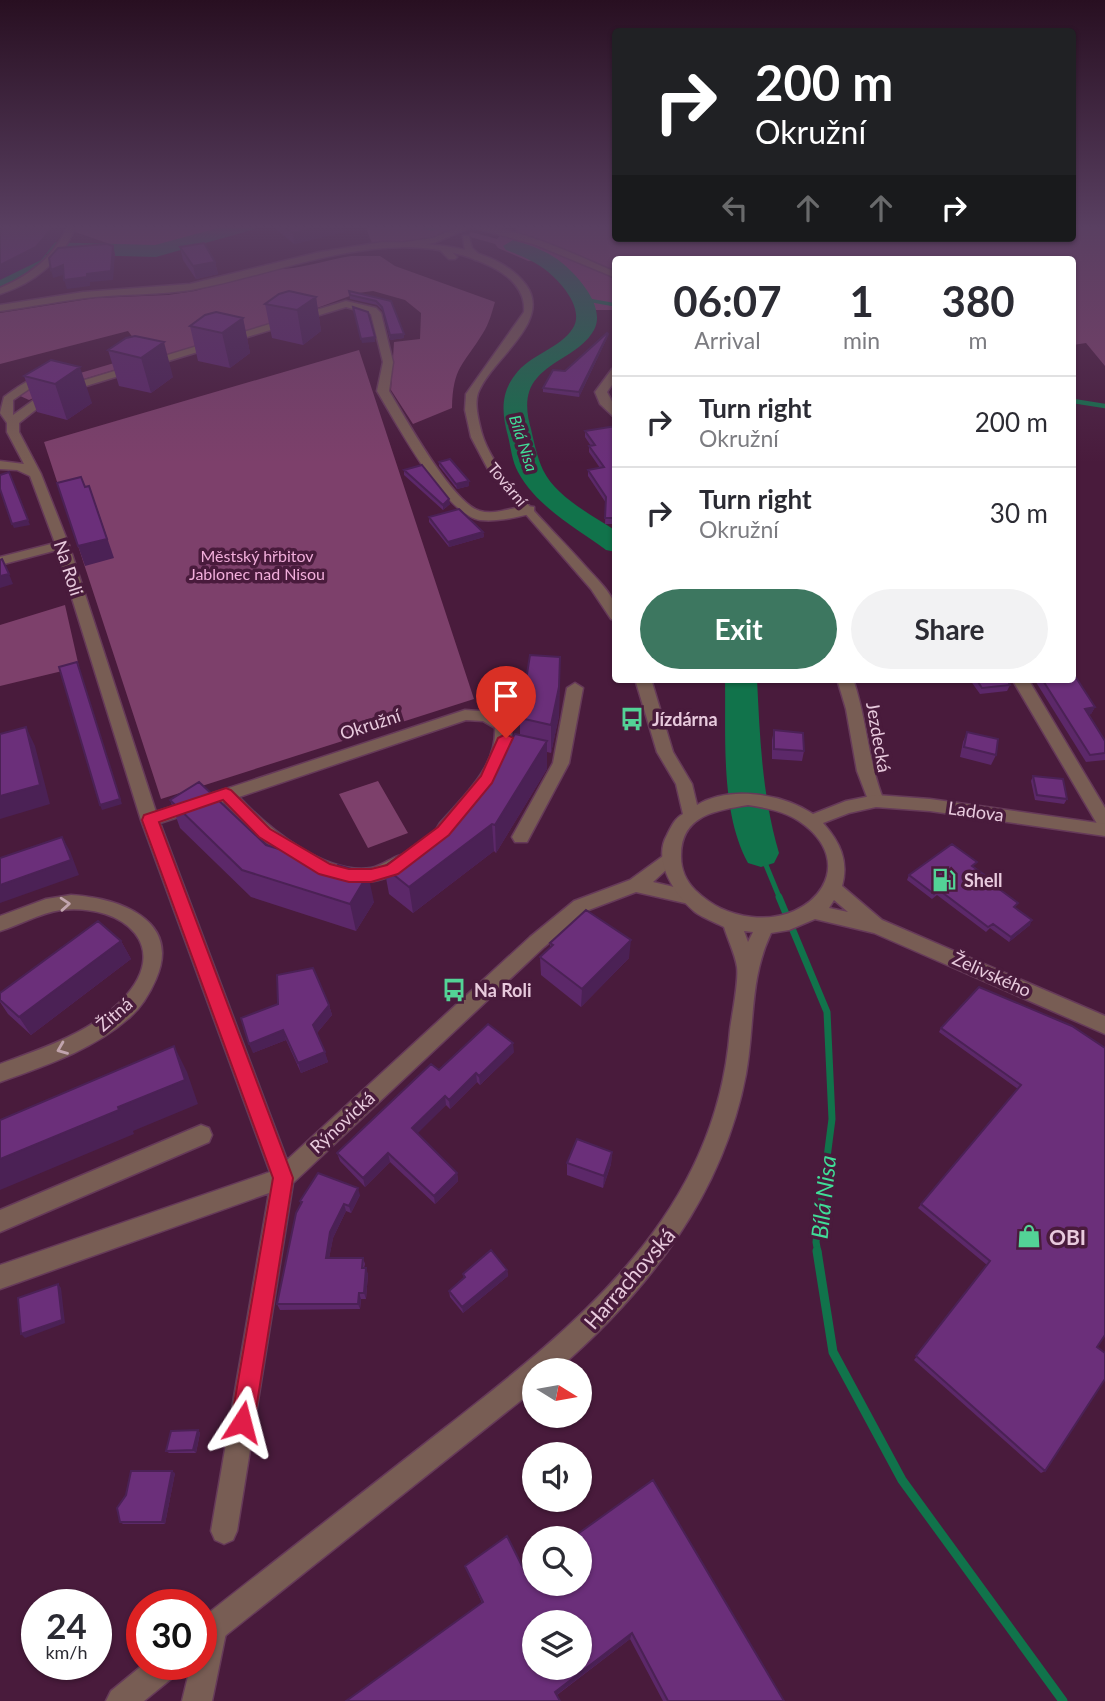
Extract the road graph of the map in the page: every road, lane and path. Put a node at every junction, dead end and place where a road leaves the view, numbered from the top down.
1 (19, 304) edge
2 (341, 304) edge
3 (348, 304) edge
4 (517, 304) edge
5 (529, 304) edge
6 (0, 307) edge
7 (512, 336) junction
8 (57, 375) edge
9 (612, 377) edge
10 (612, 411) edge
11 (13, 423) junction
12 (0, 465) edge
13 (35, 474) junction
14 (529, 510) junction
15 (62, 545) junction
16 (0, 561) edge
17 (612, 610) edge
18 (644, 683) edge
19 (847, 683) edge
20 (1022, 683) edge
21 (575, 688) dead end
22 (684, 784) junction
23 (226, 793) junction
24 (876, 800) junction
25 (724, 801) junction
26 (846, 807) junction
27 (691, 813) junction
28 (150, 820) junction
29 (812, 821) junction
30 (1105, 823) edge
31 (1105, 830) edge
32 (522, 838) dead end
33 (827, 840) junction
34 (670, 858) junction
35 (636, 885) junction
36 (833, 889) junction
37 (689, 897) junction
38 (811, 914) junction
39 (732, 922) junction
40 (0, 923) edge
41 (765, 926) junction
42 (877, 926) junction
43 (747, 968) junction
44 (1105, 1025) edge
45 (0, 1073) edge
46 (201, 1135) dead end
47 (283, 1178) junction
48 (0, 1221) edge
49 (0, 1277) edge
50 (552, 1358) edge
51 (522, 1384) edge
52 (224, 1531) dead end
53 (217, 1625) edge
54 (147, 1680) edge
55 (200, 1680) edge
56 (121, 1701) edge
57 (197, 1701) edge

1 - 6 street, Tovární
2 - 11 street
3 - 14 street
4 - 7 street, Tovární
5 - 7 street, Tovární
7 - 14 street, Tovární
8 - 11 street
9 - 10 street
11 - 13 street, Na Roli
12 - 13 street
13 - 15 street, Na Roli
14 - 17 street, Tovární
15 - 16 street
15 - 28 street, Na Roli
18 - 22 street
19 - 24 street, Jezdecká
20 - 30 street
21 - 32 street
22 - 25 street
22 - 27 street
23 - 23 street, Okružní
23 - 28 street, Okružní
24 - 26 street, Ladova
24 - 31 street, Ladova
25 - 27 street
25 - 29 street
26 - 29 street, Ladova
26 - 33 street
27 - 34 street
28 - 47 street, Na Roli
29 - 33 street
33 - 36 street
34 - 35 street, Rýnovická
34 - 37 street
35 - 37 street
35 - 47 street, Rýnovická
36 - 38 street
36 - 42 street, Želivského
37 - 39 street
38 - 41 street
38 - 42 street, Želivského
39 - 41 street
39 - 43 street, Harrachovská
40 -> 45 street, Žitná
41 - 43 street, Harrachovská
42 - 44 street, Želivského
43 - 50 street, Harrachovská
46 - 48 street
47 - 49 street, Rýnovická
47 - 52 street, Na Roli
51 - 53 street
54 - 56 street
55 - 57 street

